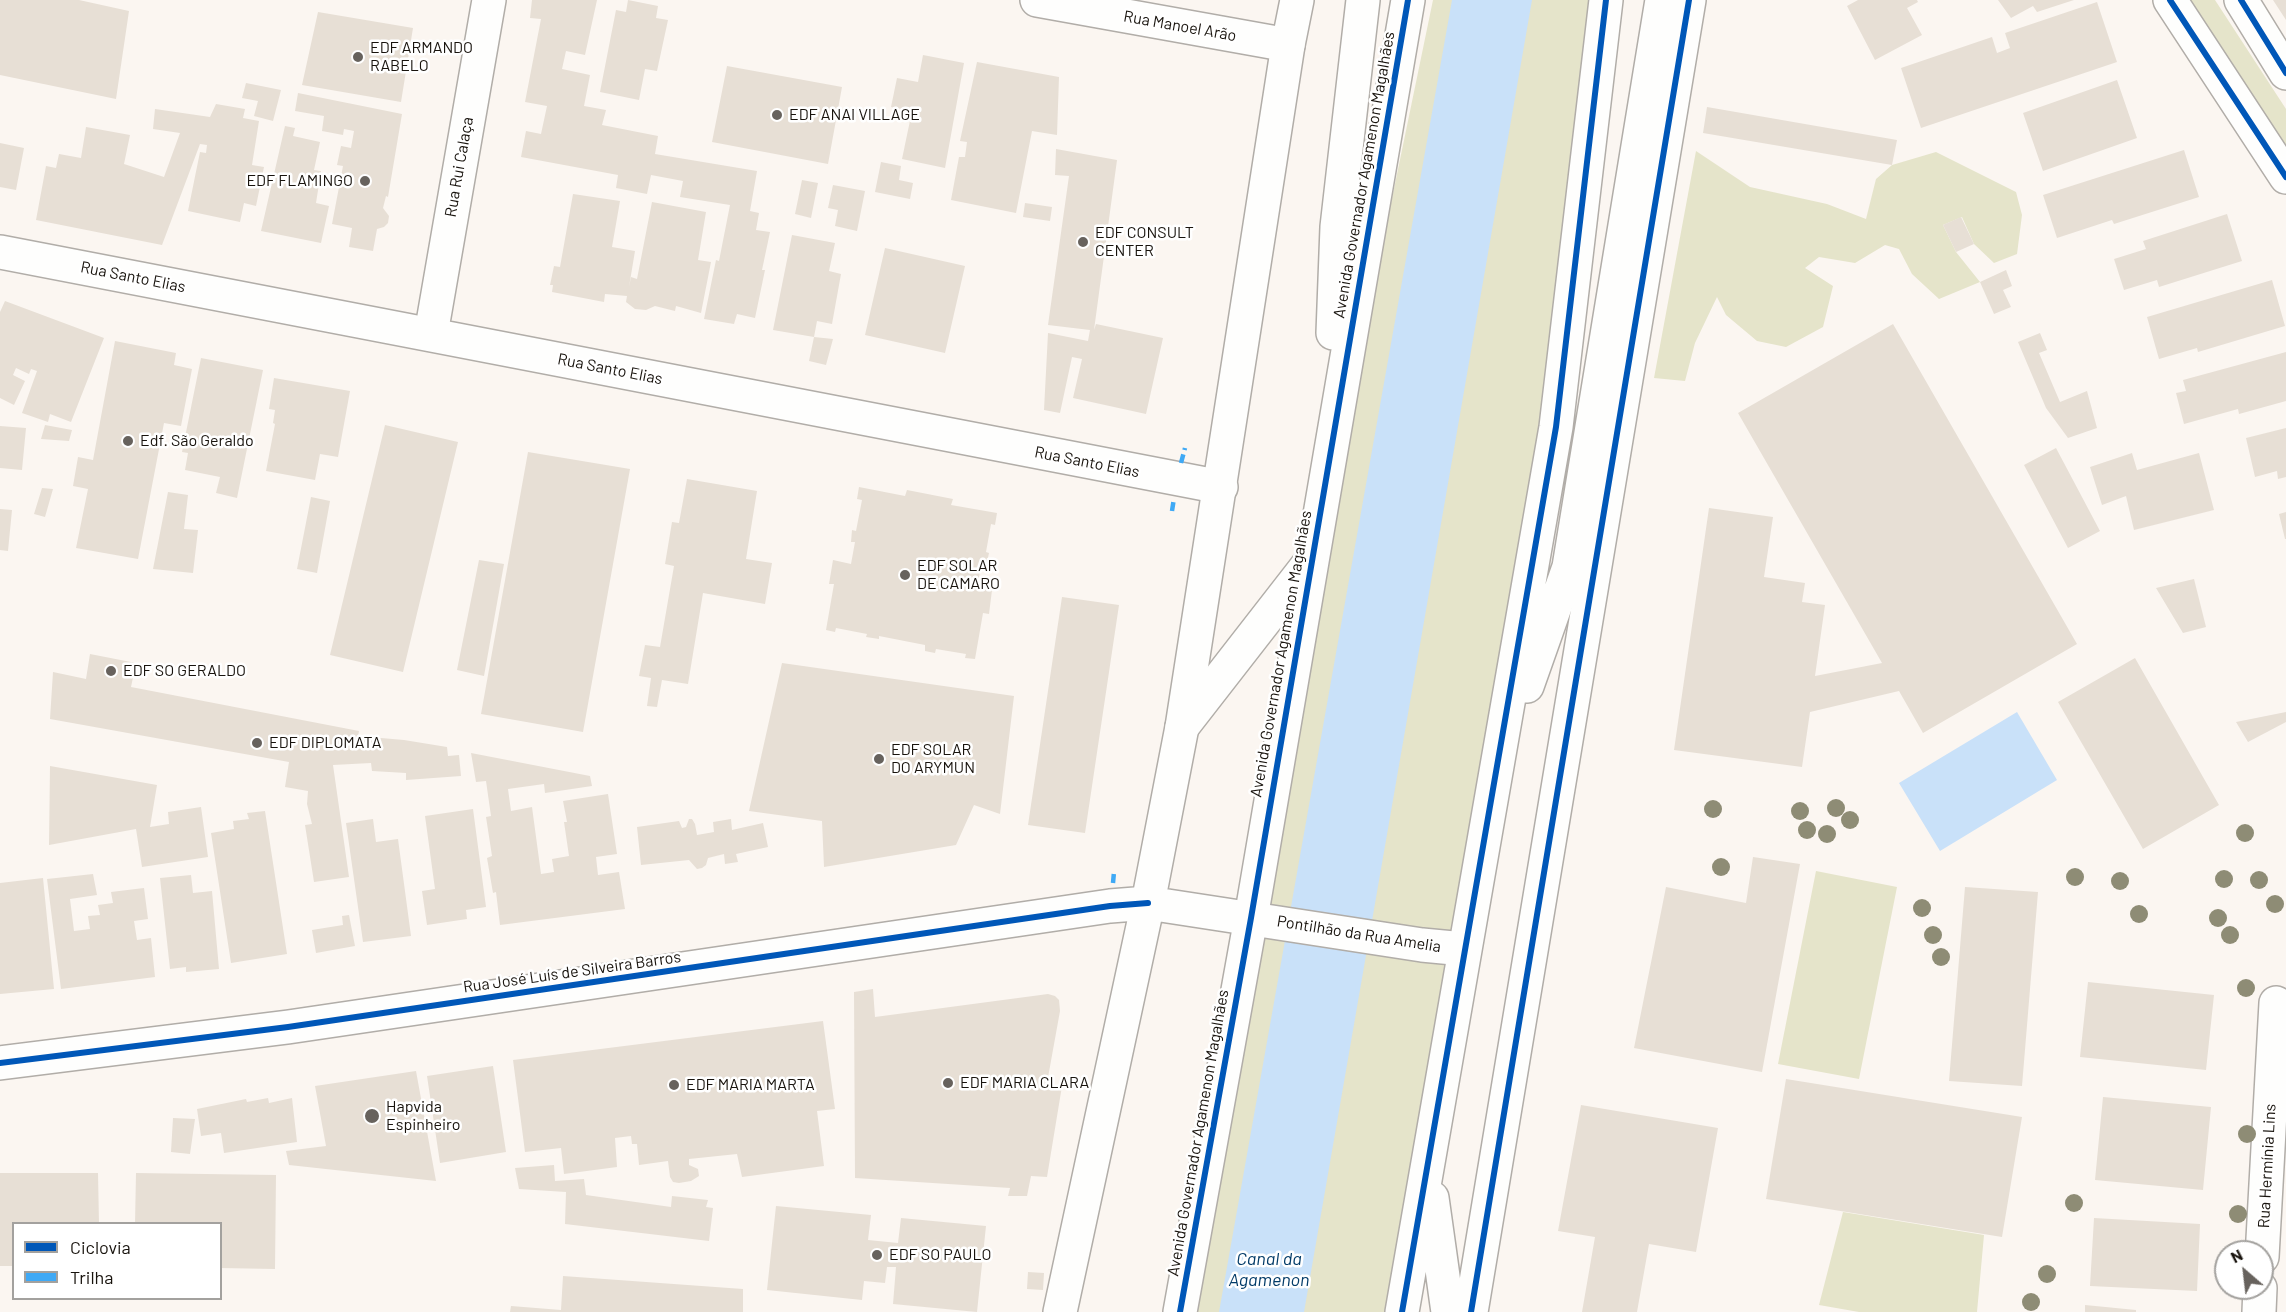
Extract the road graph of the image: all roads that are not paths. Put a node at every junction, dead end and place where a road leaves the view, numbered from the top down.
1 (489, 0) edge
2 (1037, 0) edge
3 (1296, 0) edge
4 (1363, 0) edge
5 (1408, 0) edge
6 (1606, 0) edge
7 (1662, 0) edge
8 (1689, 0) edge
9 (2170, 0) edge
10 (2241, 0) edge
11 (1288, 45) junction
12 (2286, 73) edge
13 (2286, 177) edge
14 (0, 252) edge
15 (431, 334) junction
16 (1330, 446) junction
17 (1221, 488) junction
18 (1311, 561) junction
19 (1182, 727) junction
20 (1496, 776) junction
21 (1148, 903) junction
22 (1264, 920) junction
23 (1464, 949) junction
24 (2276, 1003) dead end
25 (0, 1063) edge
26 (1428, 1171) junction
27 (2263, 1240) edge
28 (1060, 1312) edge
29 (1180, 1312) edge
30 (1402, 1312) edge
31 (1448, 1312) edge
32 (1471, 1312) edge

1 - 15 main road, Rua Rui Calaça
2 - 11 main road, Rua Manoel Arão
3 - 11 main road
4 - 16 main road
5 - 16 main road, Avenida Governador Agamenon Magalhães
6 - 20 main road
7 - 20 main road
8 - 32 main road
9 - 13 main road
10 - 12 main road
11 - 17 main road
14 - 15 main road, Rua Santo Elias
15 - 17 main road, Rua Santo Elias
16 - 18 main road, Avenida Governador Agamenon Magalhães
17 - 19 main road
18 - 19 main road
18 - 22 main road, Avenida Governador Agamenon Magalhães
19 - 21 main road
20 - 23 main road
21 - 22 main road, Pontilhão da Rua Amelia
21 - 25 main road, Rua José Luís de Silveira Barros
21 - 28 main road
22 - 23 main road, Pontilhão da Rua Amelia
22 - 29 main road, Avenida Governador Agamenon Magalhães
23 - 26 main road
24 - 27 main road, Rua Hermínia Lins
26 - 30 main road
26 - 31 main road

